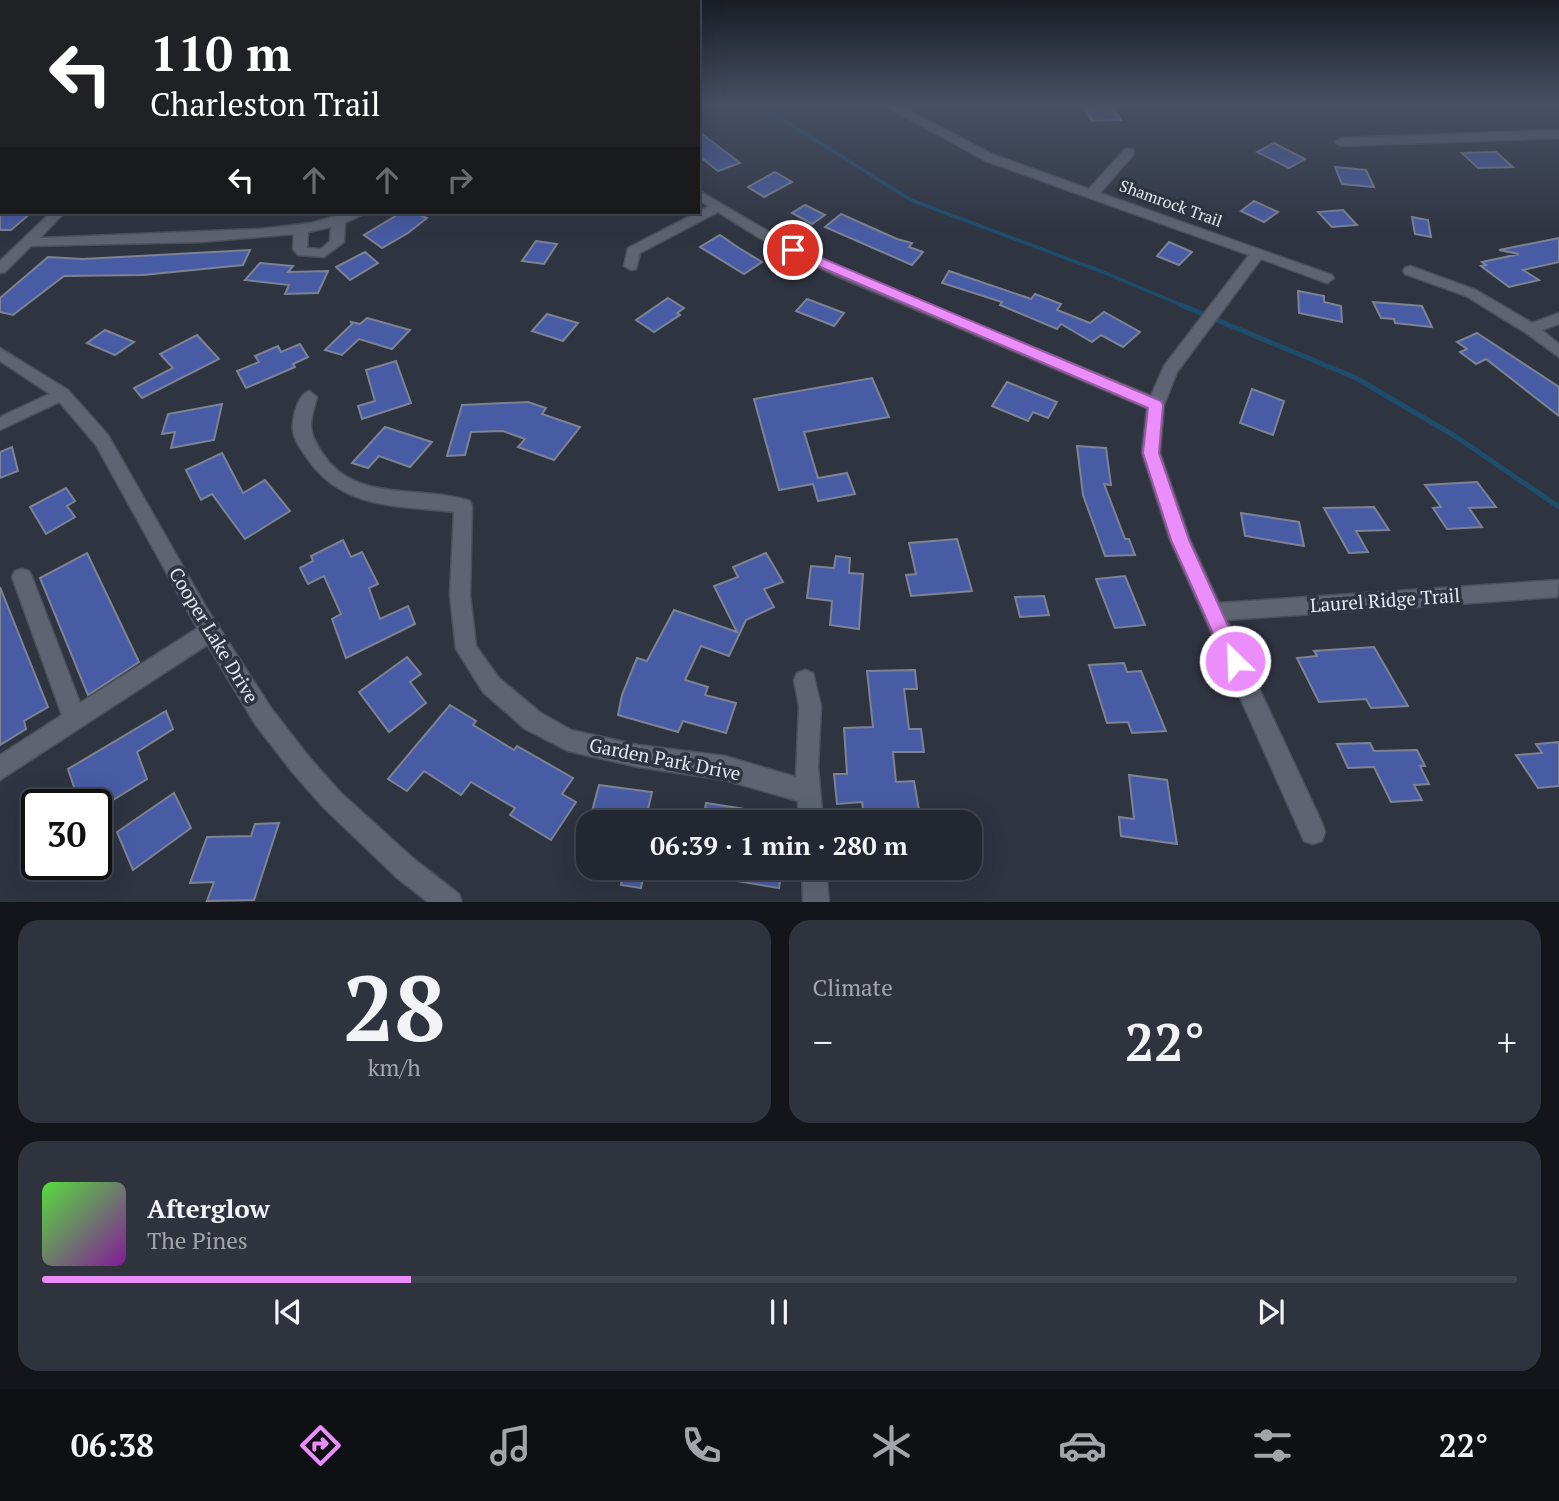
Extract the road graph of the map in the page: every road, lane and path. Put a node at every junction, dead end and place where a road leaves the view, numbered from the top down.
1 (971, 148) edge
2 (1129, 152) dead end
3 (1093, 194) junction
4 (700, 195) edge
5 (718, 207) junction
6 (56, 214) edge
7 (357, 214) edge
8 (338, 221) junction
9 (301, 229) junction
10 (29, 242) junction
11 (1258, 253) junction
12 (631, 267) dead end
13 (0, 269) edge
14 (1410, 271) dead end
15 (1327, 278) dead end
16 (1559, 318) edge
17 (1531, 330) junction
18 (1559, 352) edge
19 (0, 353) edge
20 (62, 394) junction
21 (309, 397) dead end
22 (1156, 405) junction
23 (0, 424) edge
24 (22, 578) dead end
25 (1557, 588) edge
26 (1213, 612) junction
27 (211, 632) junction
28 (805, 680) dead end
29 (75, 719) junction
30 (0, 768) edge
31 (808, 793) junction
32 (810, 810) edge
33 (1313, 832) dead end
34 (815, 880) edge
35 (450, 902) edge
36 (816, 902) edge

1 - 3 street, Shamrock Trail
2 - 3 street
3 - 11 street, Shamrock Trail
4 - 5 street
5 - 12 street
5 - 22 street
6 - 10 street
7 - 8 street
8 - 9 street
8 - 9 street
9 - 10 street
10 - 13 street
11 - 15 street, Shamrock Trail
11 - 22 street
14 - 17 street
16 - 17 street
17 - 18 street
19 - 20 street, Cooper Lake Drive
20 - 23 street
20 - 27 street, Cooper Lake Drive
21 - 31 street, Garden Park Drive
22 - 26 street
24 - 29 street
25 - 26 street, Laurel Ridge Trail
26 - 33 street
27 - 29 street
27 - 35 street, Cooper Lake Drive
28 - 31 street
29 - 30 street
31 - 32 street
34 - 36 street

